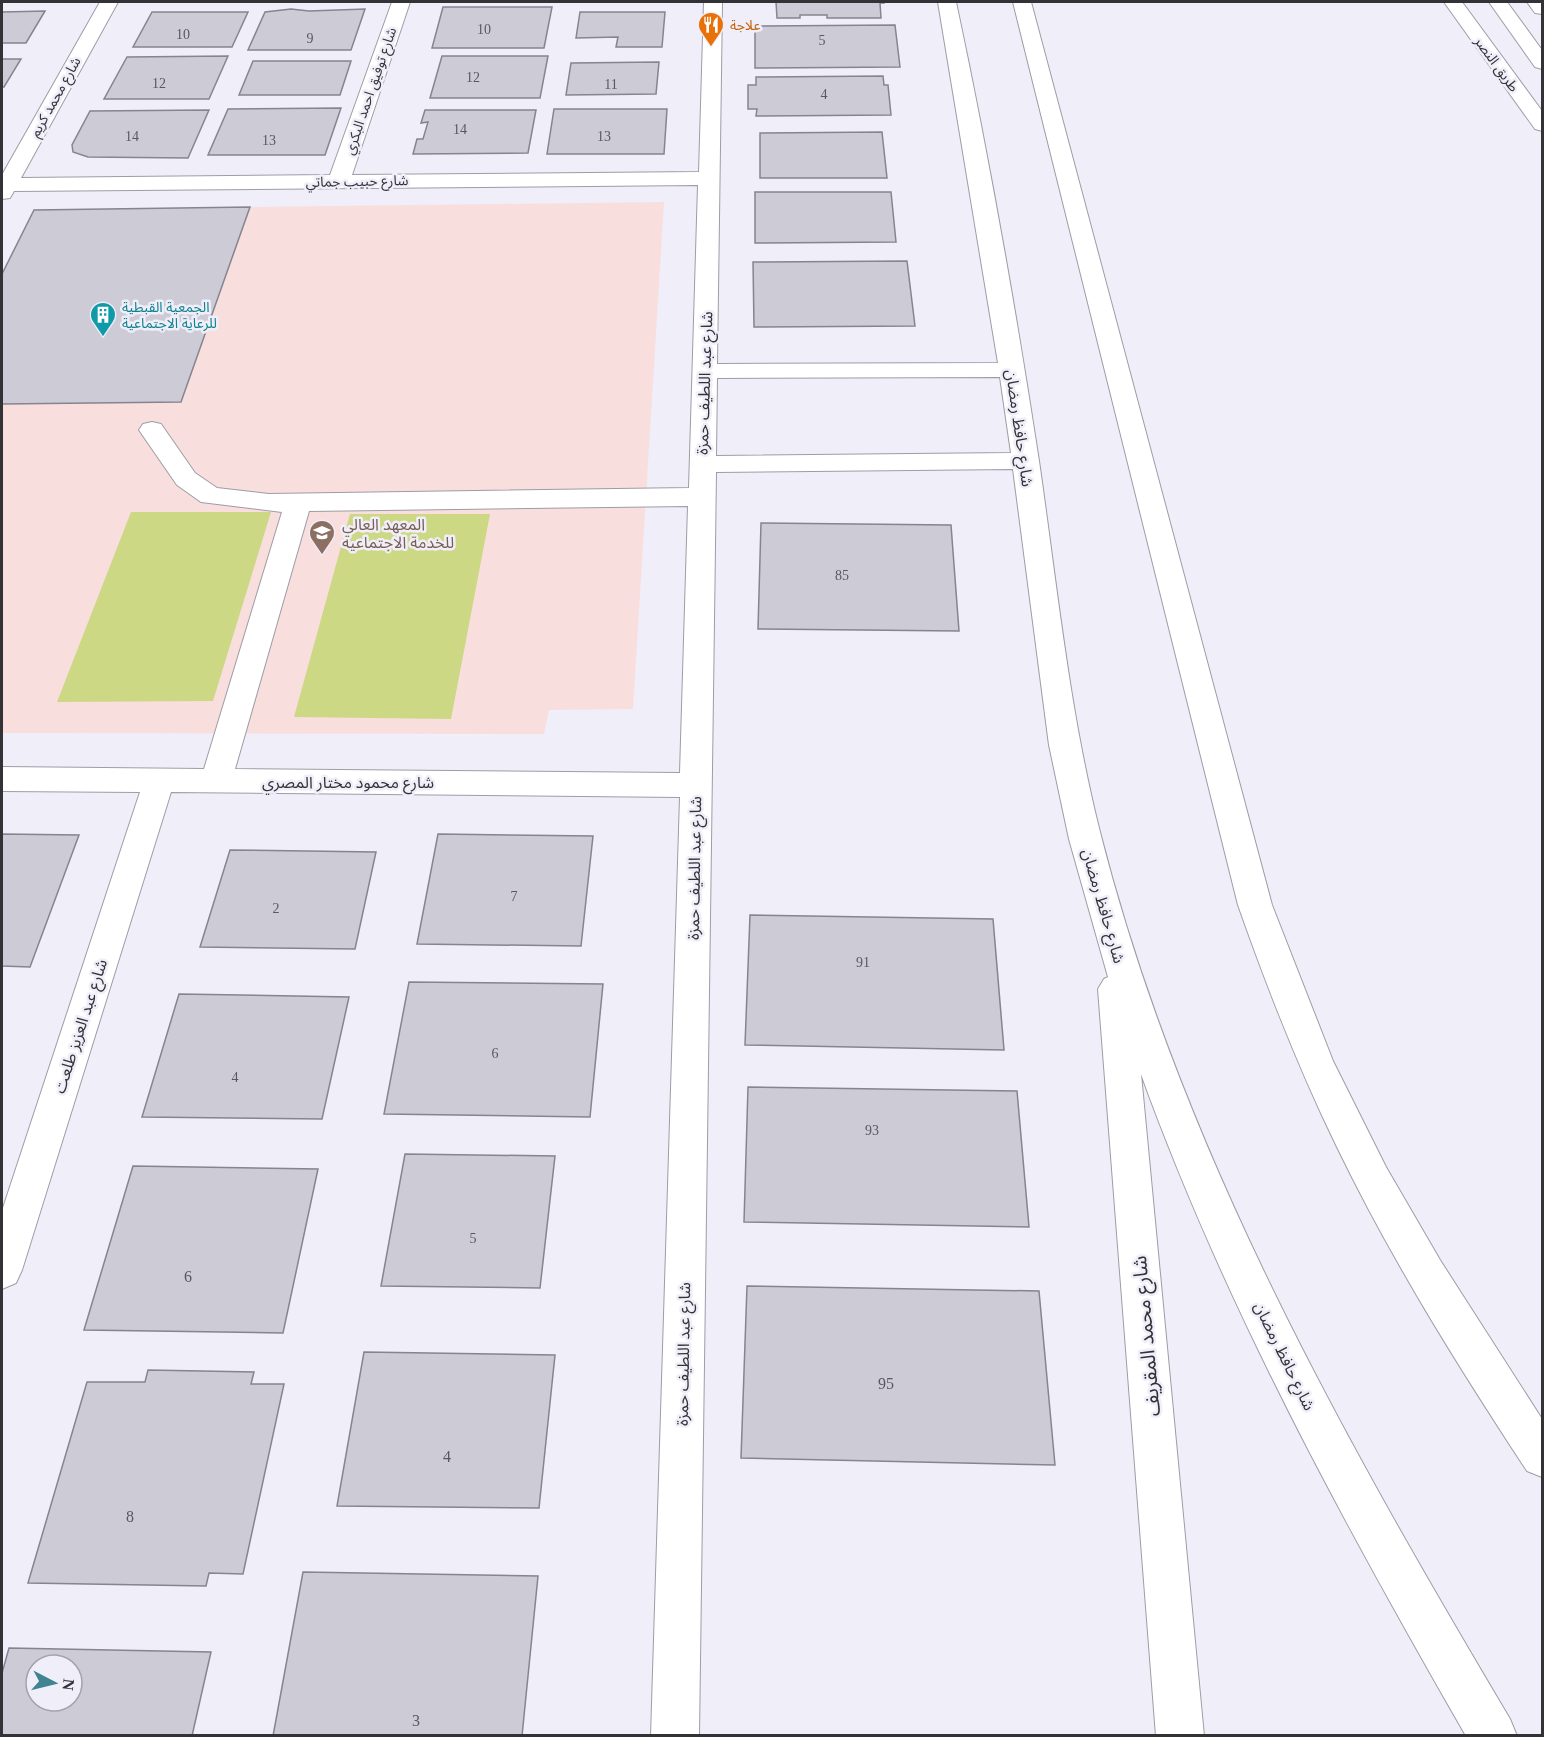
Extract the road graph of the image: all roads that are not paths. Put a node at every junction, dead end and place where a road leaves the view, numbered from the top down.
1 (109, 2) edge
2 (401, 2) edge
3 (713, 2) edge
4 (947, 2) edge
5 (1022, 2) edge
6 (1453, 2) edge
7 (1498, 2) edge
8 (1536, 2) edge
9 (1542, 9) edge
10 (1542, 63) edge
11 (1542, 125) edge
12 (709, 178) junction
13 (339, 182) junction
14 (4, 189) edge
15 (1012, 370) junction
16 (706, 371) junction
17 (152, 430) dead end
18 (1025, 462) junction
19 (702, 464) junction
20 (702, 497) junction
21 (298, 502) junction
22 (2, 779) edge
23 (159, 781) junction
24 (216, 781) junction
25 (695, 785) junction
26 (1112, 936) junction
27 (2, 1270) edge
28 (1542, 1456) edge
29 (675, 1736) edge
30 (1180, 1736) edge
31 (1493, 1736) edge

1 - 14 main road, شارع محمد كريم
2 - 13 main road, شارع توفيق احمد البكري
3 - 12 main road, شارع عبد اللطيف حمزة
4 - 15 main road, شارع حافظ رمضان
5 - 28 main road
6 - 11 main road, طريق النصر
7 - 10 main road
8 - 9 main road
12 - 13 main road, شارع حبيب جماتي
12 - 16 main road, شارع عبد اللطيف حمزة
13 - 14 main road, شارع حبيب جماتي
15 - 16 main road
15 - 18 main road, شارع حافظ رمضان
16 - 19 main road, شارع عبد اللطيف حمزة
17 - 21 main road
18 - 19 main road
18 - 26 main road, شارع حافظ رمضان
19 - 20 main road, شارع عبد اللطيف حمزة
20 - 21 main road
20 - 25 main road, شارع عبد اللطيف حمزة
21 - 24 main road
22 - 23 main road, شارع محمود مختار المصري
23 - 24 main road, شارع محمود مختار المصري
23 - 27 main road, شارع عبد العزيز طلعت
24 - 25 main road, شارع محمود مختار المصري
25 - 29 main road, شارع عبد اللطيف حمزة
26 - 30 main road, شارع محمد المقريف
26 - 31 main road, شارع حافظ رمضان

